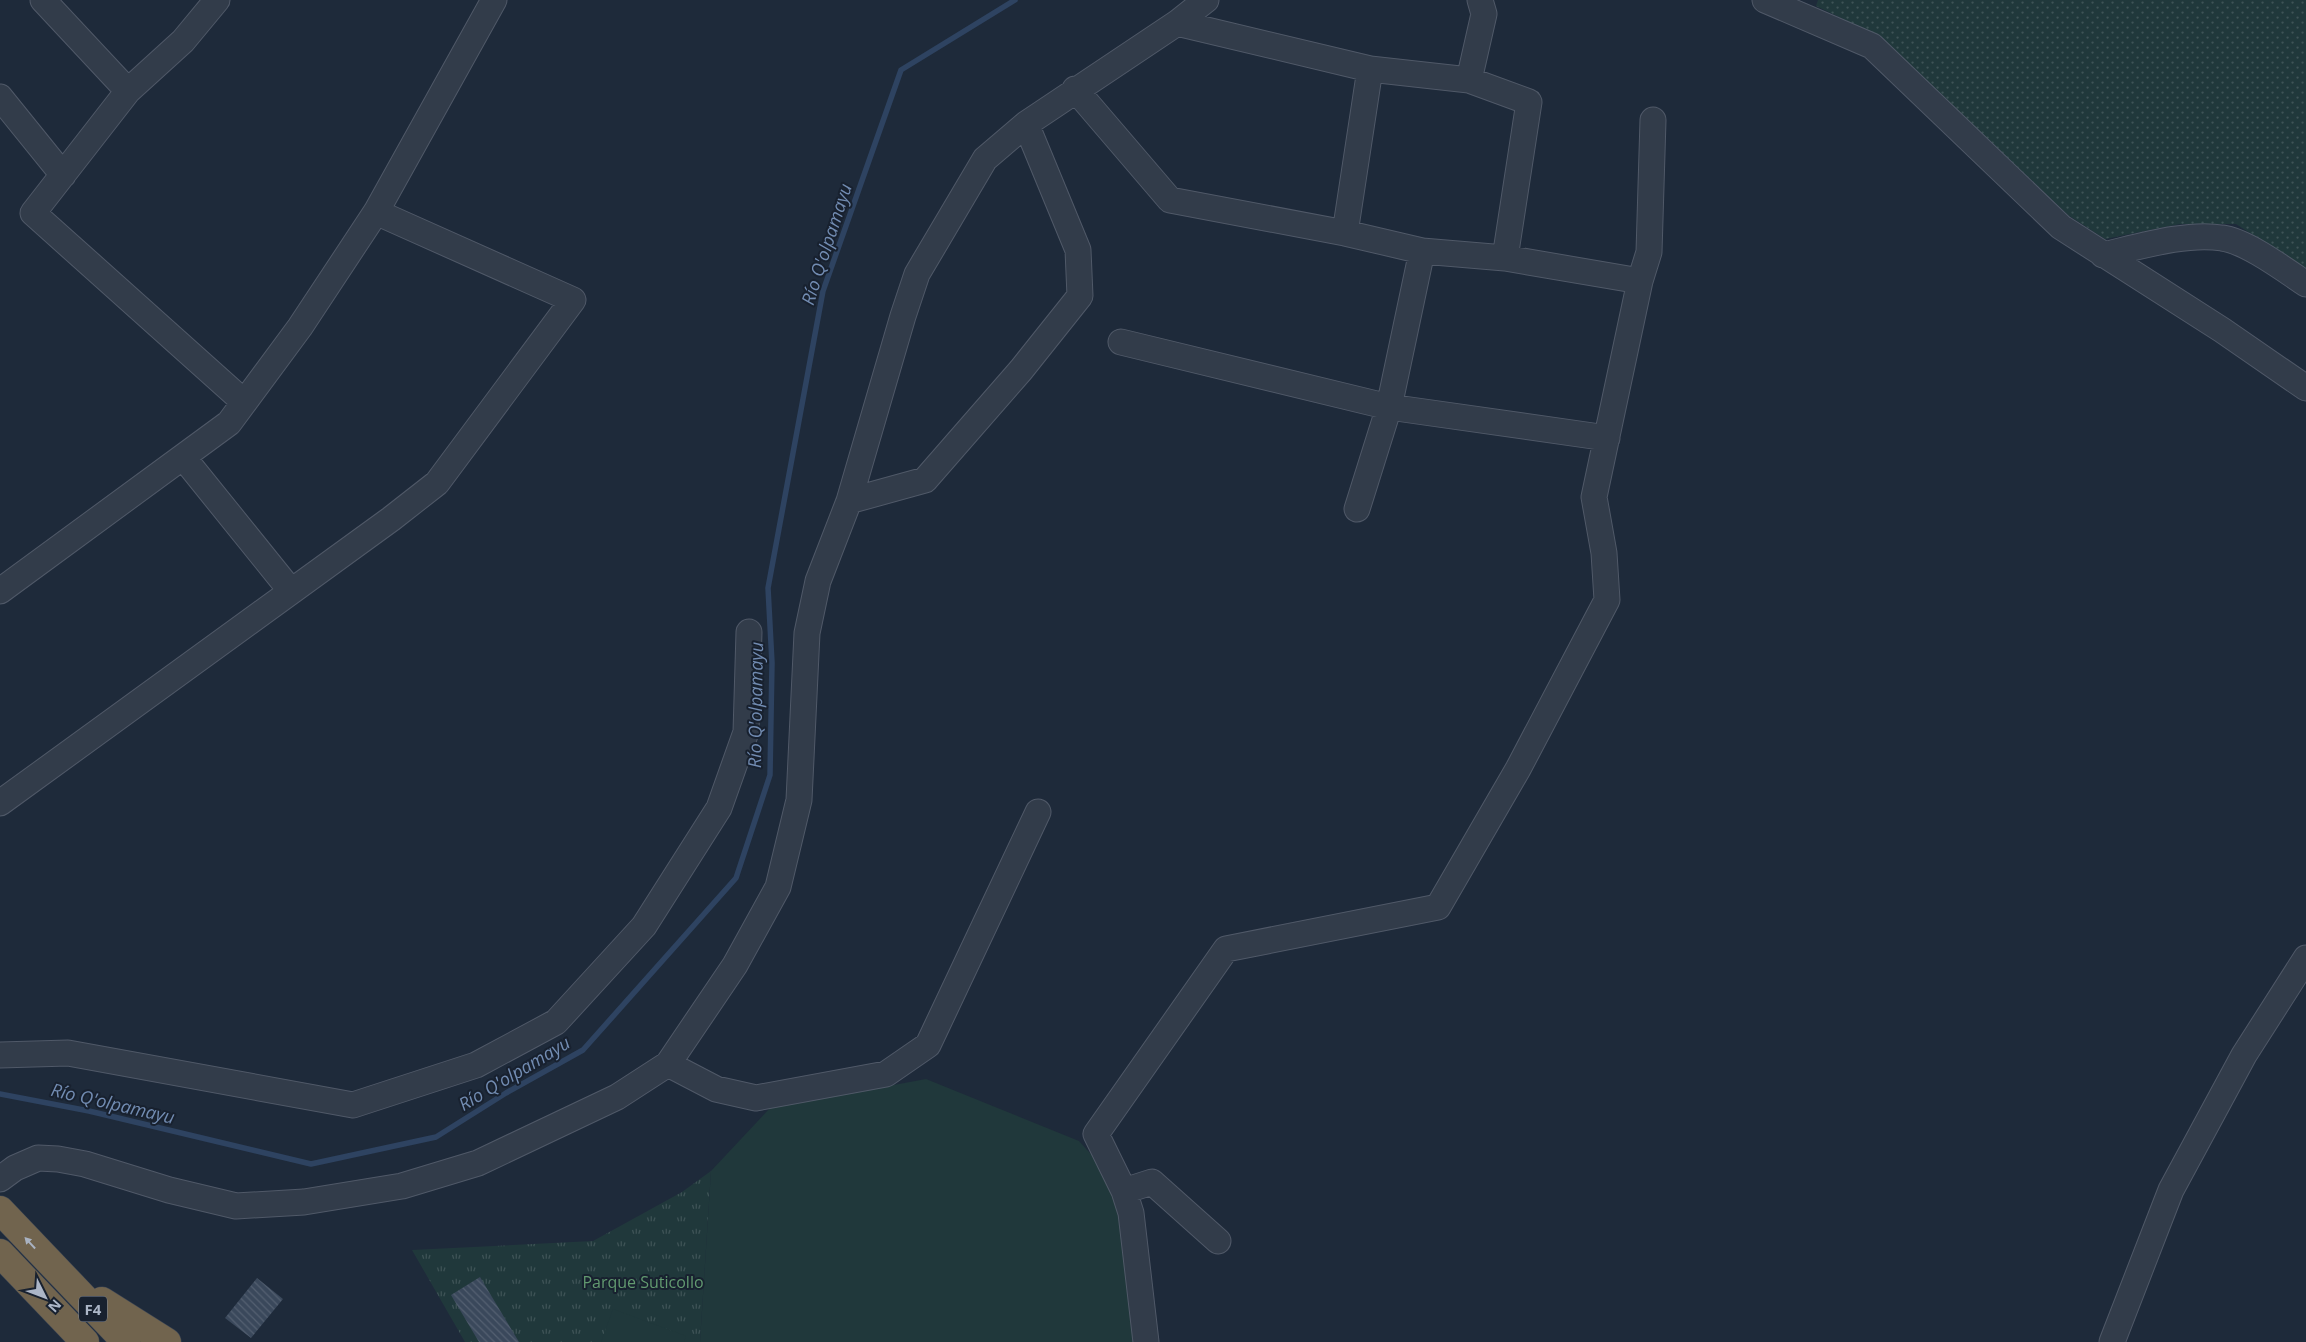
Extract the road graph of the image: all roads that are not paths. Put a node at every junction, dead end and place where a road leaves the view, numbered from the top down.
1 (43, 0) edge
2 (217, 0) edge
3 (494, 0) edge
4 (1206, 0) edge
5 (1480, 0) edge
6 (1765, 0) edge
7 (1177, 23) junction
8 (1370, 69) junction
9 (1469, 80) junction
10 (1075, 89) junction
11 (128, 91) junction
12 (0, 97) edge
13 (1654, 120) dead end
14 (1026, 124) junction
15 (63, 175) junction
16 (376, 212) junction
17 (1345, 232) junction
18 (1422, 251) junction
19 (2103, 254) junction
20 (1504, 258) junction
21 (1640, 281) junction
22 (2306, 284) edge
23 (1121, 342) dead end
24 (2306, 388) edge
25 (244, 402) junction
26 (1389, 407) junction
27 (1607, 438) junction
28 (183, 457) junction
29 (849, 501) junction
30 (1357, 509) dead end
31 (0, 591) edge
32 (291, 591) junction
33 (749, 632) dead end
34 (0, 803) edge
35 (1038, 812) dead end
36 (2306, 958) edge
37 (0, 1055) edge
38 (668, 1064) junction
39 (0, 1179) edge
40 (1124, 1191) junction
41 (0, 1210) edge
42 (1218, 1241) dead end
43 (0, 1253) edge
44 (61, 1275) junction
45 (57, 1314) junction
46 (65, 1342) edge
47 (85, 1342) edge
48 (126, 1342) edge
49 (167, 1342) edge
50 (1146, 1342) edge
51 (2112, 1342) edge

1 - 11 street
2 - 11 street
3 - 16 street
4 - 7 street
5 - 9 street
6 - 19 street
7 - 8 street
7 - 10 street
8 - 9 street
8 - 17 street
9 - 20 street
10 - 14 street
10 - 17 street
11 - 15 street
12 - 15 street
13 - 21 street
14 - 29 street
14 - 29 street
15 - 25 street
16 - 25 street
16 - 32 street
17 - 18 street
18 - 20 street
18 - 26 street
19 - 22 street
19 - 24 street
20 - 21 street
21 - 27 street
23 - 26 street
25 - 28 street
26 - 27 street
26 - 30 street
27 - 40 street
28 - 31 street
28 - 32 street
29 - 38 street
32 - 34 street
33 - 37 street
35 - 38 street
36 - 51 street
38 - 39 street
40 - 42 street
40 - 50 street
44 -> 41 highway, F4
43 - 45 highway, F4
44 - 48 highway, F4
44 - 49 highway
45 - 46 highway
45 - 47 highway, F4

